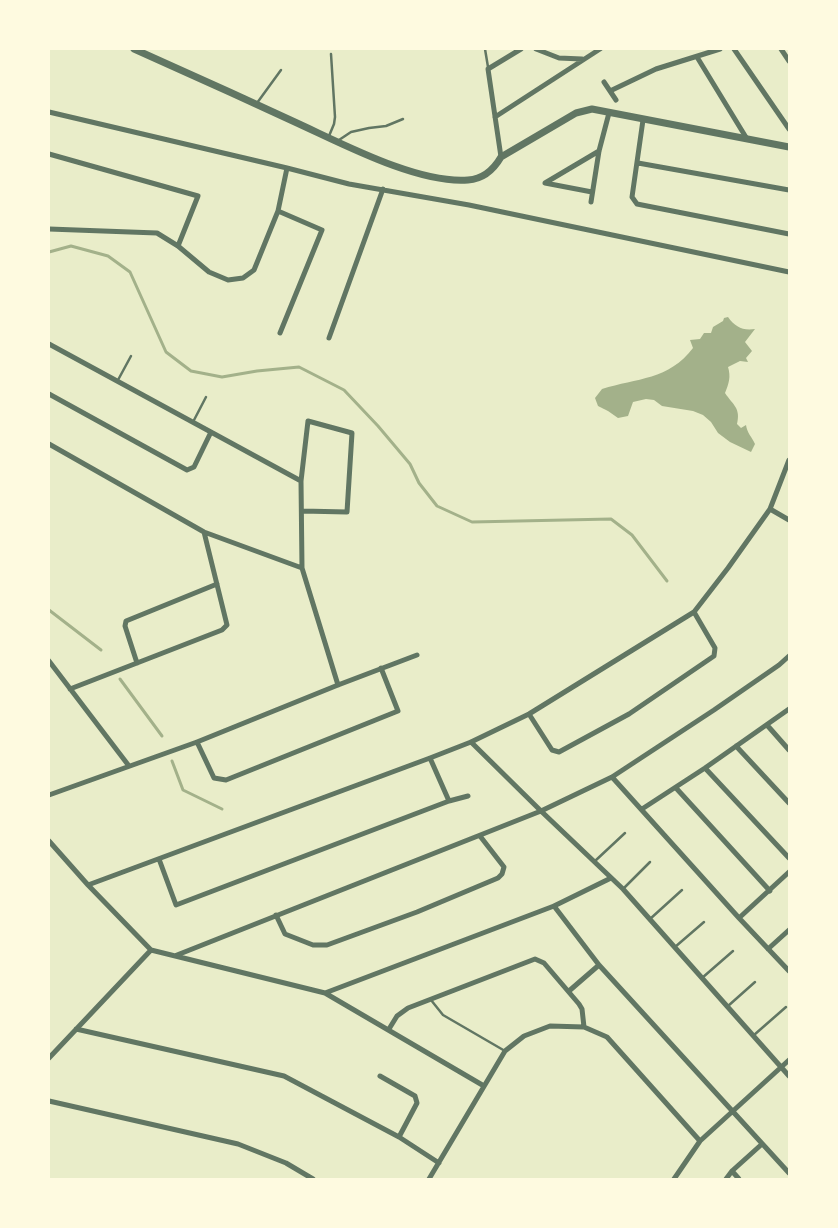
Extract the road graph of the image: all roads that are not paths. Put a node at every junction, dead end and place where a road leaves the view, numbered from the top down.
1 (134, 49) edge
2 (485, 49) edge
3 (521, 49) edge
4 (536, 49) edge
5 (600, 49) edge
6 (720, 49) edge
7 (734, 49) edge
8 (780, 49) edge
9 (331, 54) dead end
10 (697, 56) junction
11 (583, 59) junction
12 (789, 61) edge
13 (488, 69) junction
14 (281, 70) dead end
15 (604, 82) dead end
16 (610, 91) junction
17 (616, 100) dead end
18 (256, 104) junction
19 (49, 112) edge
20 (609, 112) junction
21 (495, 117) junction
22 (402, 119) dead end
23 (643, 120) junction
24 (789, 129) edge
25 (328, 137) junction
26 (747, 140) junction
27 (337, 141) junction
28 (789, 147) edge
29 (599, 151) junction
30 (49, 154) edge
31 (501, 157) junction
32 (638, 162) junction
33 (287, 168) junction
34 (383, 189) junction
35 (789, 190) edge
36 (592, 192) junction
37 (591, 202) dead end
38 (278, 211) junction
39 (49, 229) edge
40 (789, 234) edge
41 (178, 246) junction
42 (789, 272) edge
43 (280, 333) dead end
44 (329, 338) dead end
45 (49, 344) edge
46 (130, 356) dead end
47 (117, 381) junction
48 (49, 394) edge
49 (206, 397) dead end
50 (194, 422) junction
51 (211, 432) junction
52 (49, 444) edge
53 (789, 460) edge
54 (301, 481) junction
55 (770, 509) junction
56 (302, 511) junction
57 (789, 520) edge
58 (204, 532) junction
59 (302, 568) junction
60 (217, 584) junction
61 (694, 612) junction
62 (417, 655) dead end
63 (789, 656) edge
64 (49, 661) edge
65 (137, 663) junction
66 (381, 668) junction
67 (338, 685) junction
68 (70, 689) junction
69 (789, 709) edge
70 (529, 714) junction
71 (767, 726) junction
72 (197, 742) junction
73 (471, 742) junction
74 (736, 746) junction
75 (789, 750) edge
76 (430, 758) junction
77 (129, 766) junction
78 (705, 768) junction
79 (612, 776) junction
80 (676, 788) junction
81 (49, 795) edge
82 (468, 796) dead end
83 (449, 801) junction
84 (789, 804) edge
85 (642, 809) junction
86 (540, 811) junction
87 (625, 833) dead end
88 (480, 836) junction
89 (49, 841) edge
90 (789, 858) edge
91 (160, 859) junction
92 (595, 861) junction
93 (650, 862) dead end
94 (789, 872) edge
95 (611, 878) junction
96 (88, 885) junction
97 (623, 889) junction
98 (682, 890) dead end
99 (770, 891) junction
100 (554, 906) junction
101 (276, 915) junction
102 (740, 918) junction
103 (650, 919) junction
104 (704, 922) dead end
105 (789, 930) edge
106 (674, 948) junction
107 (768, 949) junction
108 (151, 950) junction
109 (733, 951) dead end
110 (177, 955) junction
111 (599, 965) junction
112 (789, 971) edge
113 (701, 978) junction
114 (755, 982) dead end
115 (569, 991) junction
116 (325, 993) junction
117 (430, 999) junction
118 (786, 1007) dead end
119 (727, 1008) junction
120 (584, 1027) junction
121 (76, 1029) junction
122 (389, 1029) junction
123 (753, 1036) junction
124 (505, 1051) junction
125 (49, 1058) edge
126 (789, 1060) edge
127 (781, 1067) junction
128 (380, 1076) dead end
129 (789, 1076) edge
130 (484, 1086) junction
131 (49, 1101) edge
132 (734, 1112) junction
133 (400, 1137) junction
134 (700, 1141) junction
135 (762, 1144) junction
136 (439, 1163) junction
137 (732, 1171) junction
138 (789, 1173) edge
139 (313, 1179) edge
140 (429, 1179) edge
141 (674, 1179) edge
142 (726, 1179) edge
143 (739, 1179) edge

1 - 18 street
2 - 13 lane
3 - 13 street
4 - 11 street
5 - 11 street
6 - 10 street
7 - 24 street
8 - 12 street
9 - 25 lane
10 - 16 street
10 - 26 street
11 - 21 street
13 - 21 street
14 - 18 lane
15 - 16 street
16 - 17 street
18 - 25 street
19 - 33 street
20 - 23 street
20 - 29 street
20 - 31 street
21 - 31 street
22 - 27 lane
23 - 26 street
23 - 32 street
25 - 27 street
26 - 28 street
27 - 31 street
29 - 36 street
29 - 36 street
30 - 41 street
32 - 35 street
32 - 40 street
33 - 34 street
33 - 38 street
34 - 42 street
34 - 44 street
36 - 37 street
38 - 41 street
38 - 43 street
39 - 41 street
45 - 47 street
46 - 47 lane
47 - 50 street
48 - 51 street
49 - 50 lane
50 - 51 street
51 - 54 street
52 - 58 street
53 - 55 street
54 - 56 street
54 - 56 street
55 - 57 street
55 - 61 street
56 - 59 street
58 - 59 street
58 - 60 street
59 - 67 street
60 - 65 street
60 - 65 street
61 - 70 street
61 - 70 street
62 - 66 street
63 - 79 street
64 - 68 street
65 - 68 street
66 - 67 street
66 - 72 street
67 - 72 street
68 - 77 street
69 - 71 street
70 - 73 street
71 - 74 street
71 - 75 street
72 - 77 street
73 - 76 street
73 - 86 street
74 - 78 street
74 - 84 street
76 - 83 street
76 - 91 street
77 - 81 street
78 - 80 street
78 - 90 street
79 - 85 street
79 - 86 street
80 - 85 street
80 - 99 street
82 - 83 street
83 - 91 street
85 - 102 street
86 - 88 street
86 - 92 street
87 - 92 lane
88 - 101 street
88 - 101 street
89 - 96 street
91 - 96 street
92 - 95 street
93 - 97 lane
94 - 99 street
95 - 97 street
95 - 100 street
96 - 108 street
97 - 103 street
98 - 103 lane
99 - 102 street
100 - 111 street
100 - 116 street
101 - 110 street
102 - 107 street
103 - 106 street
104 - 106 lane
105 - 107 street
106 - 113 street
107 - 112 street
108 - 110 street
108 - 121 street
109 - 113 lane
110 - 116 street
111 - 115 street
111 - 132 street
113 - 119 street
114 - 119 lane
115 - 117 street
115 - 120 street
116 - 122 street
117 - 122 street
117 - 124 lane
118 - 123 lane
119 - 123 street
120 - 124 street
120 - 134 street
121 - 125 street
121 - 133 street
122 - 130 street
123 - 127 street
124 - 130 street
126 - 127 street
127 - 129 street
127 - 132 street
128 - 133 street
130 - 136 street
131 - 139 street
132 - 134 street
132 - 135 street
133 - 136 street
134 - 141 street
135 - 137 street
135 - 138 street
136 - 140 street
137 - 142 street
137 - 143 street

